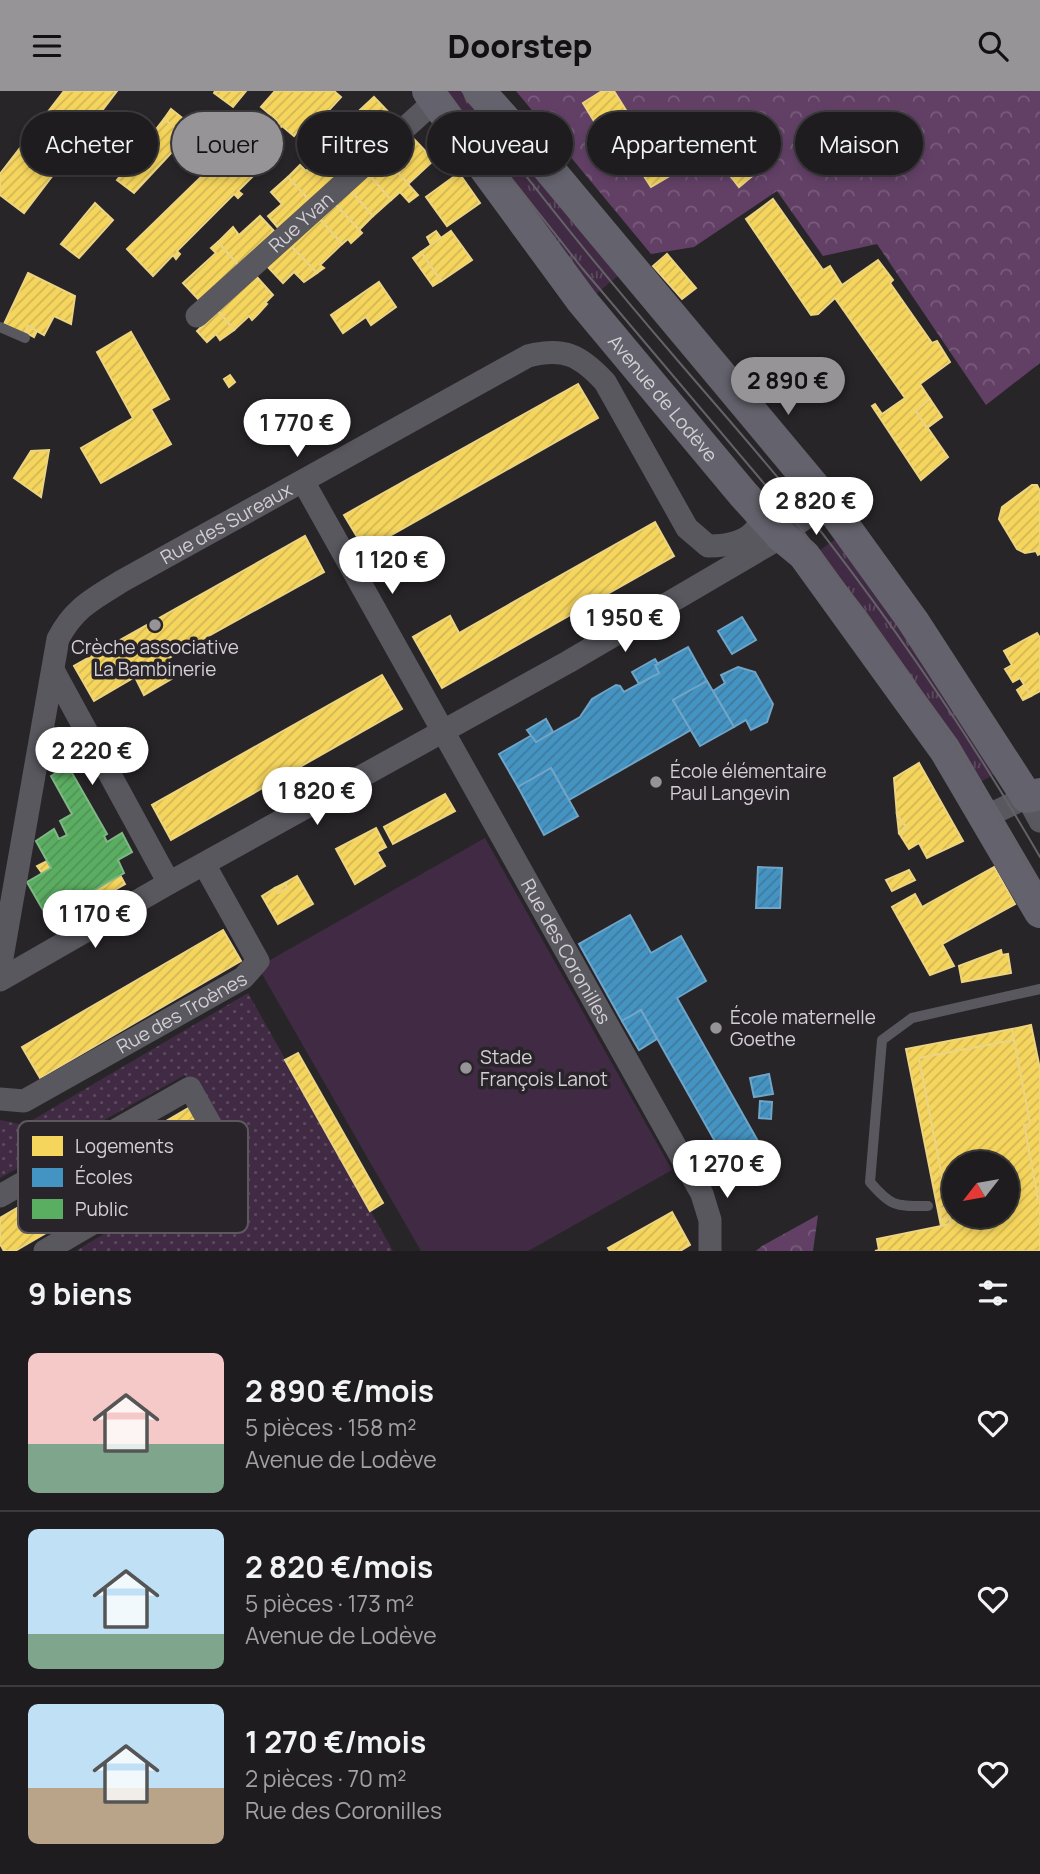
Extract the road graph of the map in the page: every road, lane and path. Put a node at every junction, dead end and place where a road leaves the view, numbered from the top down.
1 (479, 91) edge
2 (432, 96) edge
3 (197, 316) dead end
4 (0, 327) edge
5 (25, 338) dead end
6 (303, 481) junction
7 (819, 493) junction
8 (774, 528) junction
9 (53, 670) junction
10 (444, 732) junction
11 (1036, 804) edge
12 (985, 817) junction
13 (204, 864) junction
14 (169, 883) junction
15 (1040, 912) edge
16 (0, 969) edge
17 (0, 980) edge
18 (1040, 989) edge
19 (0, 1099) edge
20 (131, 1121) edge
21 (208, 1121) edge
22 (18, 1185) edge
23 (0, 1195) edge
24 (928, 1206) dead end
25 (76, 1233) edge
26 (45, 1251) edge
27 (710, 1251) edge

1 - 7 street
2 - 3 street, Rue Yvan
2 - 8 street, Avenue de Lodève
4 - 5 lane
6 - 8 street, Rue des Sureaux
6 - 9 street, Rue des Sureaux
6 - 10 street, Rue des Coronilles
7 - 8 street, Rue des Sureaux
7 - 11 street
8 - 10 street
8 - 12 street, Avenue de Lodève
9 - 14 street
9 - 16 street, Rue des Sureaux
10 - 13 street
10 - 27 street, Rue des Coronilles
11 - 12 street
12 - 15 street, Avenue de Lodève
13 - 14 street
13 - 19 street, Rue des Troènes
14 - 17 street
18 - 24 lane
20 - 21 street
22 - 23 street
25 - 26 street

